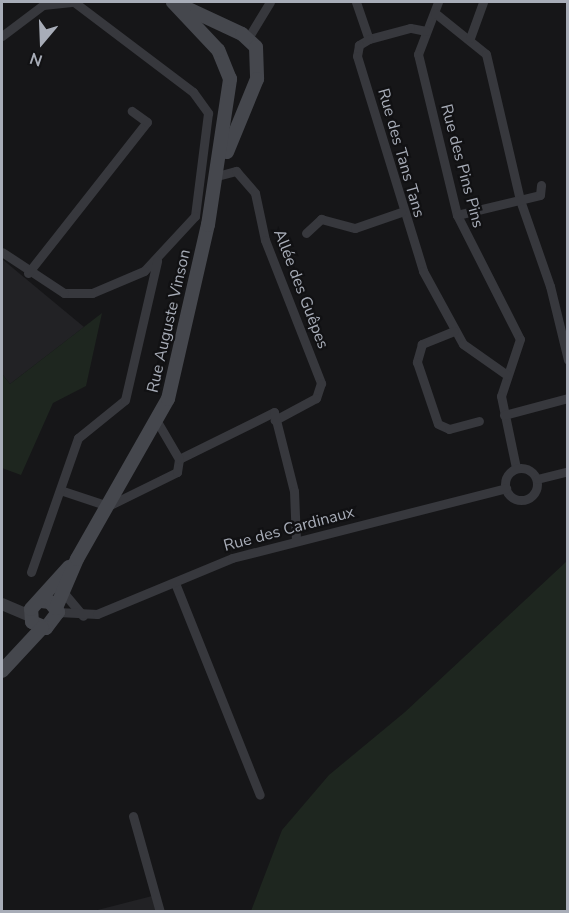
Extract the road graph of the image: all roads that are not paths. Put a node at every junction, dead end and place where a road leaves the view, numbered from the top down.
1 (174, 2) edge
2 (269, 2) edge
3 (356, 2) edge
4 (438, 2) edge
5 (483, 2) edge
6 (435, 13) junction
7 (426, 31) junction
8 (2, 36) edge
9 (245, 36) junction
10 (470, 38) junction
11 (369, 39) junction
12 (219, 50) junction
13 (230, 79) junction
14 (251, 98) junction
15 (132, 111) dead end
16 (216, 181) junction
17 (541, 185) dead end
18 (199, 196) junction
19 (520, 200) junction
20 (401, 213) junction
21 (457, 215) junction
22 (195, 216) junction
23 (208, 225) junction
24 (306, 233) dead end
25 (2, 252) edge
26 (157, 261) junction
27 (28, 273) junction
28 (454, 331) junction
29 (567, 360) edge
30 (507, 375) junction
31 (567, 398) edge
32 (504, 415) junction
33 (275, 420) junction
34 (479, 421) dead end
35 (158, 423) junction
36 (179, 459) junction
37 (516, 468) junction
38 (567, 471) edge
39 (537, 479) junction
40 (506, 488) junction
41 (63, 491) junction
42 (108, 506) junction
43 (296, 540) junction
44 (77, 559) junction
45 (31, 572) dead end
46 (175, 583) junction
47 (63, 592) junction
48 (2, 603) edge
49 (43, 615) junction
50 (85, 616) junction
51 (2, 671) edge
52 (260, 795) dead end
53 (133, 816) dead end
54 (160, 912) edge

1 - 9 main road, Rue Auguste Vinson
1 - 12 main road, Rue Auguste Vinson
2 - 9 street
3 - 11 street
4 - 6 street, Rue des Pins Pins
5 - 10 street
6 - 7 street, Rue des Pins Pins
6 - 10 street
7 - 11 street
7 - 21 street, Rue des Pins Pins
8 - 18 street
9 - 12 main road
9 - 14 main road, Rue Auguste Vinson
10 - 19 street
11 - 20 street, Rue des Tans Tans
12 - 13 main road, Rue Auguste Vinson
13 - 14 main road
13 - 16 main road, Rue Auguste Vinson
14 - 16 main road, Rue Auguste Vinson
15 - 27 street
16 - 18 street
16 - 23 main road, Rue Auguste Vinson
16 - 33 street, Allée des Guêpes
17 - 19 street
18 - 22 street
19 - 21 street
19 - 29 street
20 - 24 street
20 - 28 street, Rue des Tans Tans
21 - 30 street, Rue des Pins Pins
22 - 23 street
22 - 26 street
23 - 35 main road, Rue Auguste Vinson
25 - 27 street
26 - 27 street
26 - 41 street
28 - 30 street, Rue des Tans Tans
28 - 34 street
30 - 32 street, Rue des Pins Pins
31 - 32 street
32 - 37 street, Rue des Pins Pins
33 - 36 street, Allée des Guêpes
33 - 43 street
35 - 36 street
35 - 42 main road, Rue Auguste Vinson
36 - 42 street
37 - 39 street
37 - 40 street
38 - 39 street
39 - 40 street
40 - 43 street, Rue des Cardinaux
41 - 42 street
41 - 45 street
42 - 44 main road, Rue Auguste Vinson
43 - 46 street, Rue des Cardinaux
44 - 47 main road
44 - 49 main road
46 - 50 street, Rue des Cardinaux
46 - 52 street
47 - 49 main road
47 - 50 street
48 - 49 street
49 - 50 street, Rue des Cardinaux
49 - 51 main road
53 - 54 street

